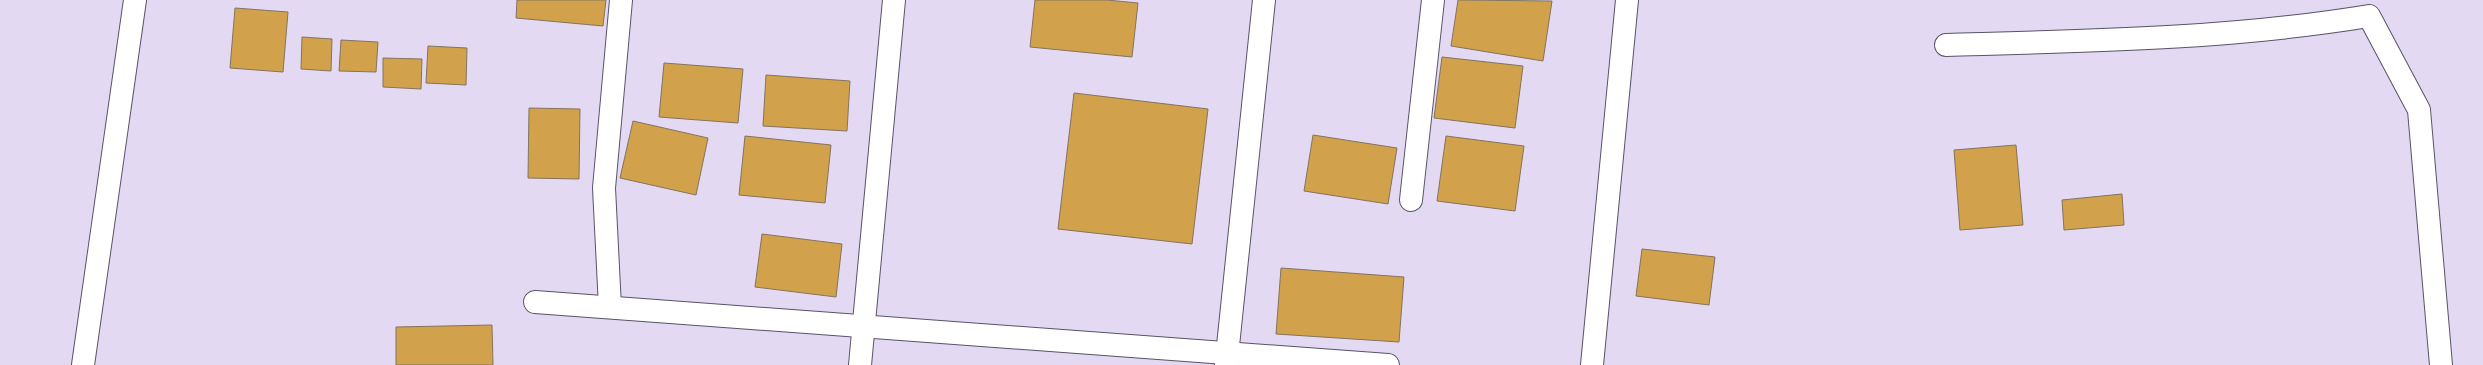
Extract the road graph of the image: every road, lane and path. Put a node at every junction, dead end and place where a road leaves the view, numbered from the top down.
1 (135, 0) edge
2 (621, 0) edge
3 (894, 0) edge
4 (1264, 0) edge
5 (1433, 0) edge
6 (1627, 0) edge
7 (1946, 45) dead end
8 (1411, 200) dead end
9 (535, 302) dead end
10 (610, 307) junction
11 (864, 326) junction
12 (1226, 360) edge
13 (83, 365) edge
14 (860, 365) edge
15 (1388, 365) edge
16 (1592, 365) edge
17 (2441, 365) edge

1 - 13 street
2 - 10 street
3 - 11 street
4 - 12 street
5 - 8 street
6 - 16 street
7 - 17 street
9 - 10 street
10 - 11 street
11 - 12 street
11 - 14 street
12 - 15 street

